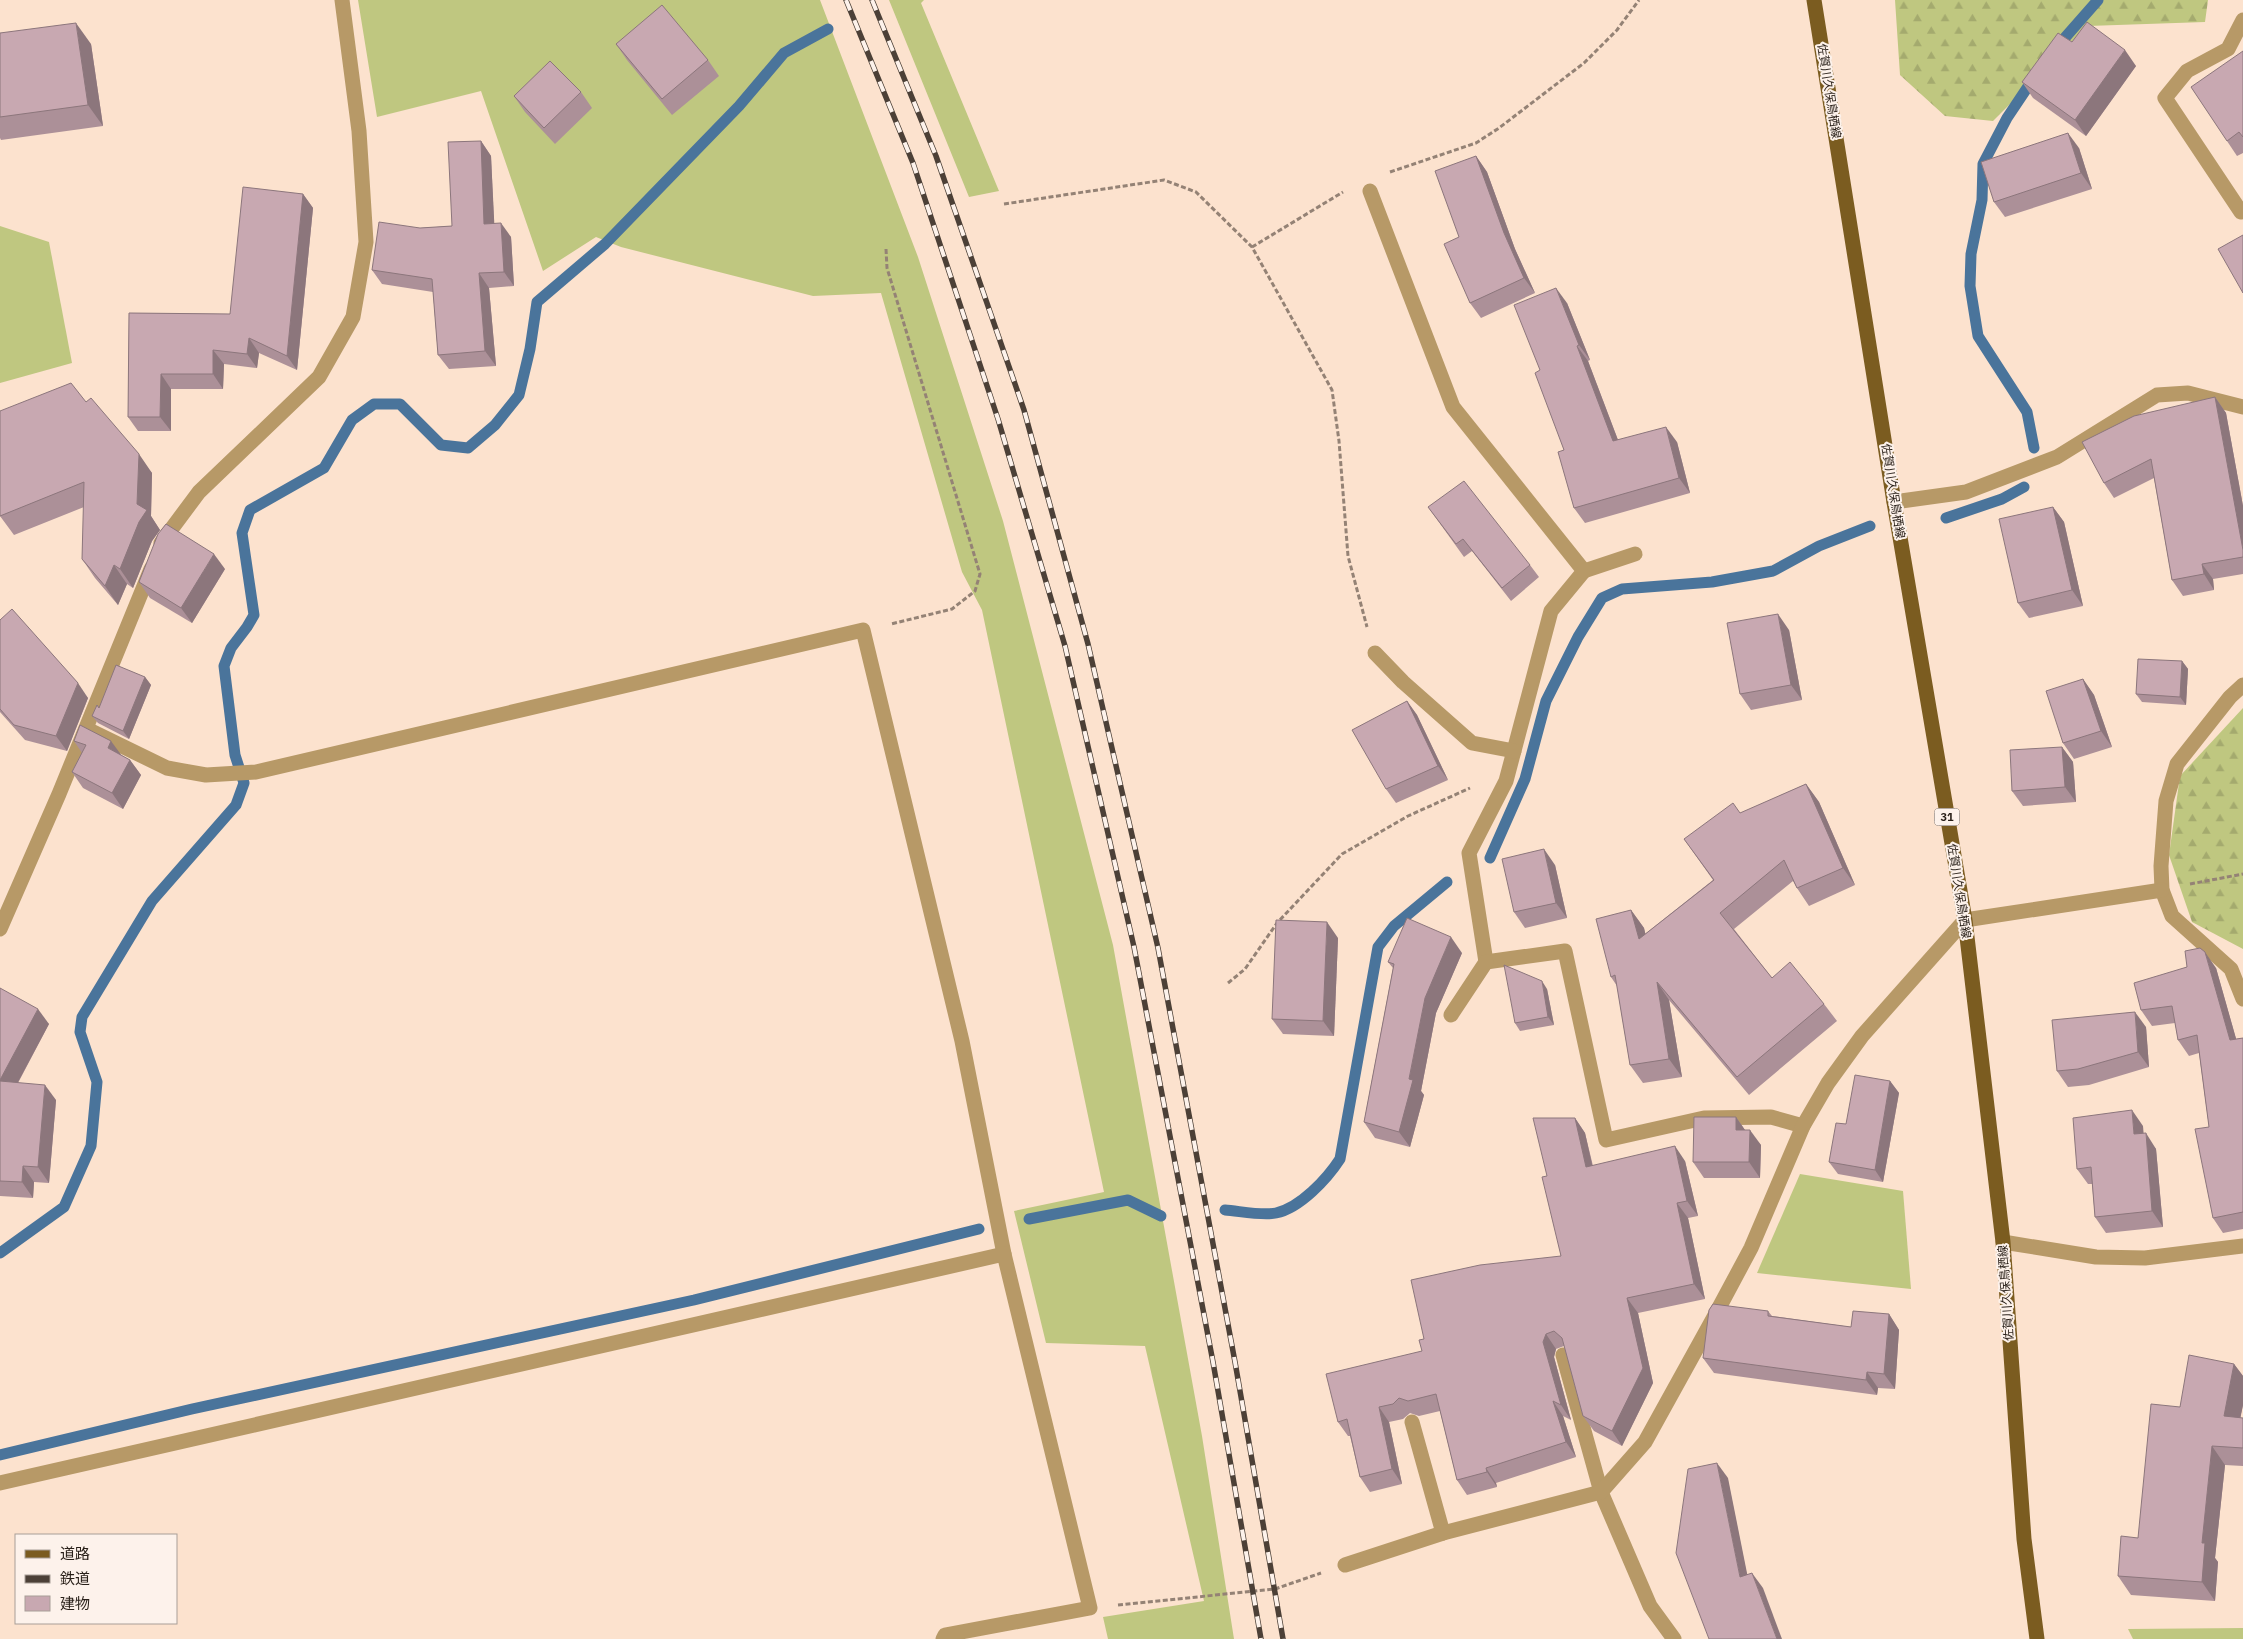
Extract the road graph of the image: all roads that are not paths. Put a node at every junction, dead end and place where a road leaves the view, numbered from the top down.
1 (342, 0) edge
2 (1814, 0) edge
3 (2243, 20) edge
4 (1370, 191) dead end
5 (2243, 211) edge
6 (2243, 407) edge
7 (1894, 502) junction
8 (1634, 554) dead end
9 (1584, 571) junction
10 (1375, 653) road end
11 (2243, 685) edge
12 (86, 728) junction
13 (1514, 752) junction
14 (2162, 890) junction
15 (1965, 920) junction
16 (0, 929) edge
17 (1486, 962) junction
18 (2243, 999) edge
19 (1451, 1015) dead end
20 (1803, 1126) junction
21 (2002, 1242) junction
22 (2243, 1246) edge
23 (1004, 1254) junction
24 (1563, 1355) edge
25 (1412, 1422) dead end
26 (0, 1483) edge
27 (1601, 1492) junction
28 (1443, 1533) junction
29 (1345, 1565) road end
30 (943, 1639) edge
31 (1674, 1639) edge
32 (2037, 1639) edge

1 - 12 street
2 - 7 main road, 佐賀川久保鳥栖線 / 31
3 - 5 street
4 - 9 street
6 - 7 street
7 - 15 main road, 佐賀川久保鳥栖線 / 31
8 - 9 street
9 - 13 street
10 - 13 street
11 - 14 street
12 - 16 street
12 - 23 street
13 - 17 street
14 - 15 street
14 - 18 street
15 - 20 street
15 - 21 main road, 佐賀川久保鳥栖線 / 31
17 - 19 street
17 - 20 street
20 - 27 street
21 - 22 street
21 - 32 main road, 佐賀川久保鳥栖線 / 31
23 - 26 street
23 - 30 street
24 - 27 street
25 - 28 street
27 - 28 street
27 - 31 street
28 - 29 street

